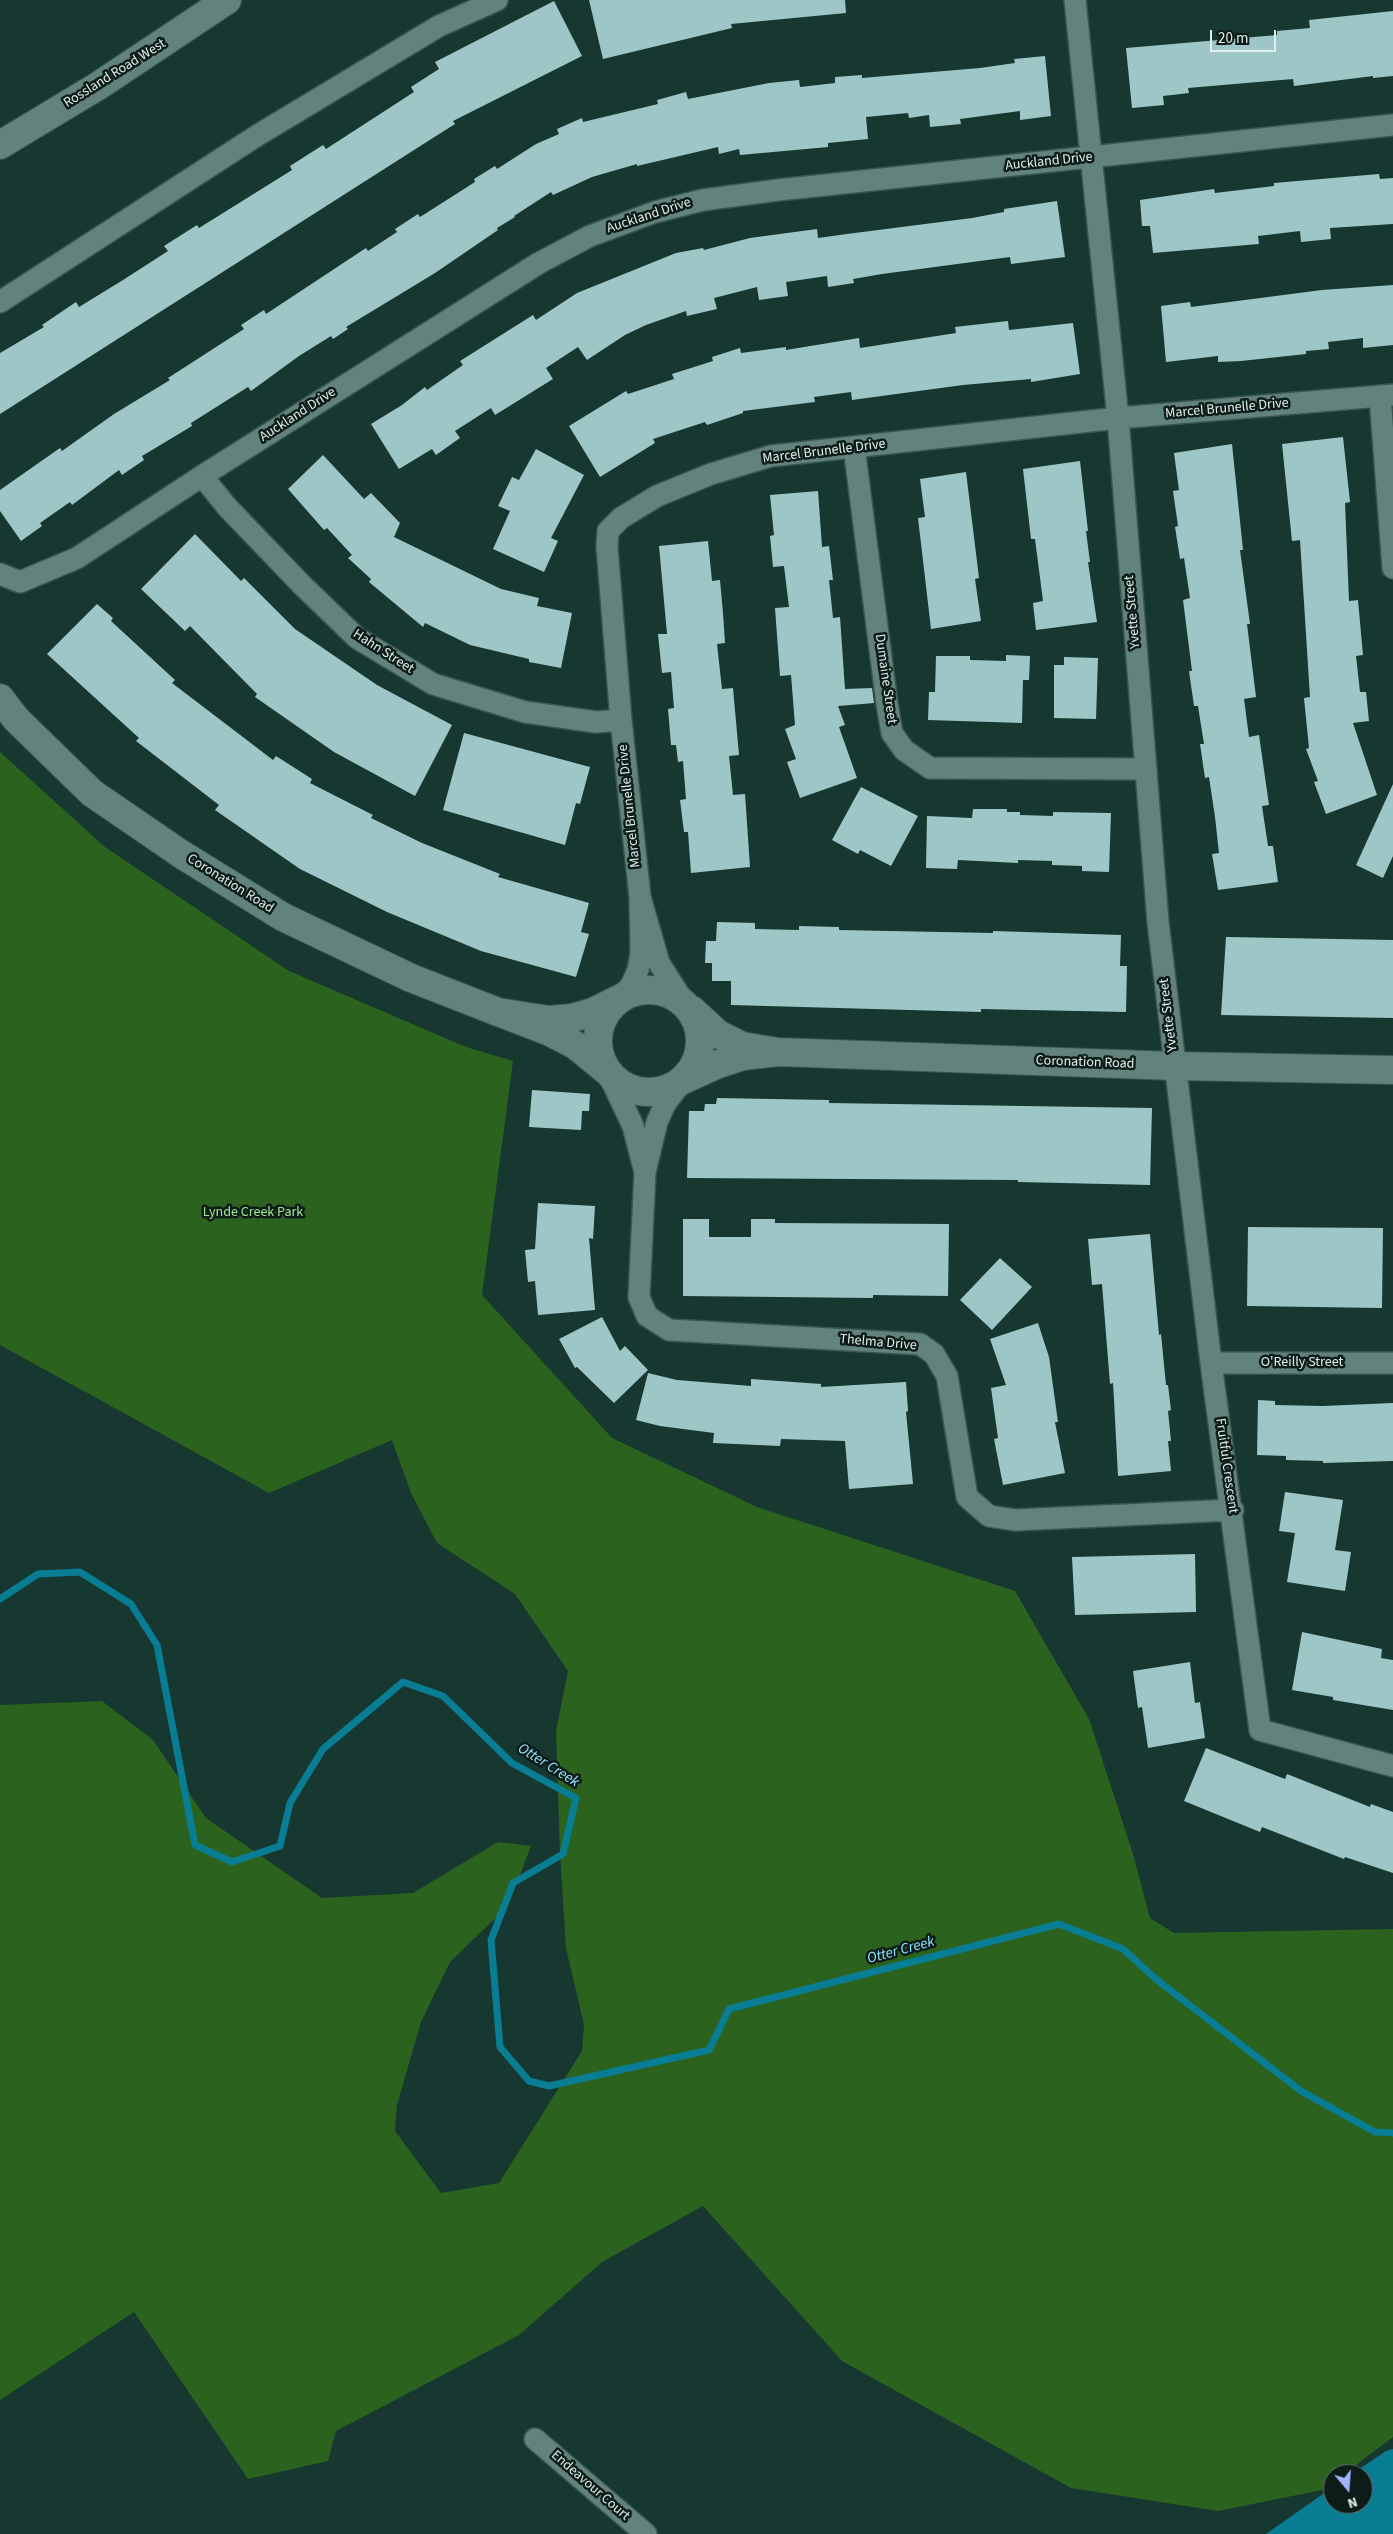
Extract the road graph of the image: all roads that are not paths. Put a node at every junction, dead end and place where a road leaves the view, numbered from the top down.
1 (226, 0) edge
2 (497, 0) edge
3 (1075, 0) edge
4 (1393, 125) edge
5 (0, 145) edge
6 (1090, 158) junction
7 (0, 302) edge
8 (1387, 395) edge
9 (1118, 418) junction
10 (854, 447) junction
11 (202, 476) junction
12 (1393, 568) edge
13 (0, 574) edge
14 (0, 698) edge
15 (621, 720) junction
16 (1146, 768) junction
17 (640, 897) junction
18 (622, 997) junction
19 (685, 1004) junction
20 (498, 1012) junction
21 (778, 1052) junction
22 (1175, 1066) junction
23 (1393, 1070) edge
24 (607, 1071) junction
25 (683, 1080) junction
26 (645, 1172) junction
27 (1211, 1363) junction
28 (1393, 1364) edge
29 (1232, 1510) junction
30 (1393, 1766) edge
31 (535, 2439) dead end
32 (646, 2534) edge

1 - 5 street, Rossland Road West
2 - 7 street
3 - 6 street, Yvette Street
4 - 6 street, Auckland Drive
6 - 9 street, Yvette Street
6 - 11 street, Auckland Drive
8 - 9 street, Marcel Brunelle Drive
8 - 12 street
9 - 10 street, Marcel Brunelle Drive
9 - 16 street, Yvette Street
10 - 15 street, Marcel Brunelle Drive
10 - 16 street, Dumaine Street
11 - 13 street, Auckland Drive
11 - 15 street, Hahn Street
14 - 20 street, Coronation Road
15 - 17 street, Marcel Brunelle Drive
16 - 22 street, Yvette Street
17 - 18 street, Marcel Brunelle Drive
17 - 19 street, Marcel Brunelle Drive
18 - 19 street
18 - 20 street, Coronation Road
18 - 24 street
19 - 21 street, Coronation Road
19 - 25 street
20 - 24 street, Coronation Road
21 - 22 street, Coronation Road
21 - 25 street, Coronation Road
22 - 23 street, Coronation Road
22 - 27 street, Fruitful Crescent
24 - 25 street
24 - 26 street
25 - 26 street
26 - 29 street, Thelma Drive
27 - 28 street, O'Reilly Street
27 - 29 street, Fruitful Crescent
29 - 30 street, Fruitful Crescent
31 - 32 street, Endeavour Court

